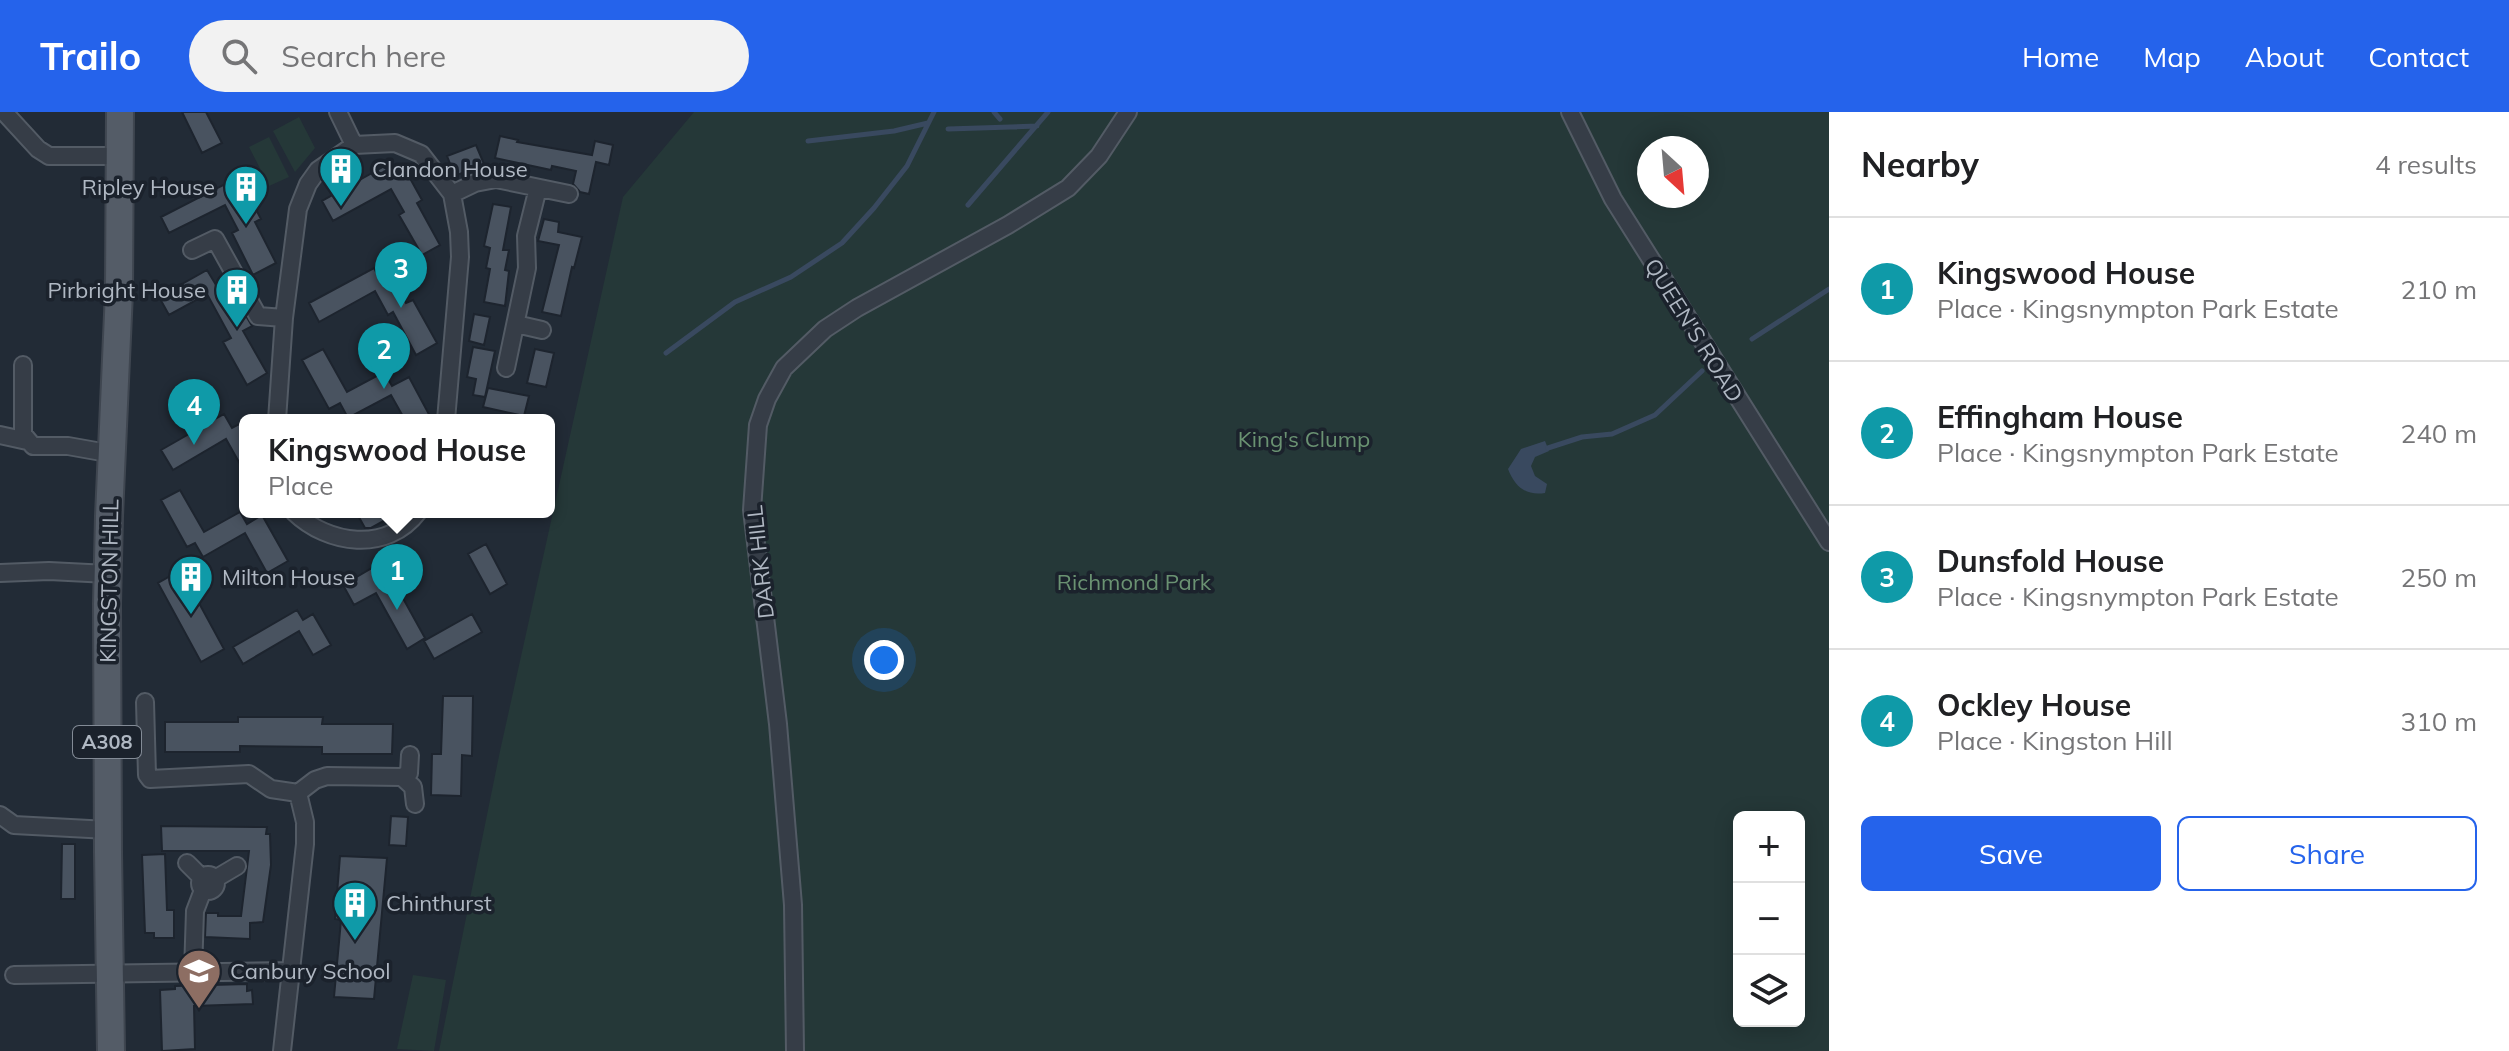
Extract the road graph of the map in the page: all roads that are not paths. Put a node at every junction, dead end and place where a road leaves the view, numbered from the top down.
1 (4, 112) edge
2 (120, 112) edge
3 (338, 112) edge
4 (1128, 112) edge
5 (1570, 112) edge
6 (354, 145) junction
7 (121, 156) junction
8 (538, 188) junction
9 (452, 194) junction
10 (569, 194) dead end
11 (192, 250) dead end
12 (284, 318) junction
13 (516, 324) junction
14 (542, 330) dead end
15 (23, 365) dead end
16 (506, 368) dead end
17 (277, 414) edge
18 (447, 414) edge
19 (0, 435) edge
20 (27, 441) junction
21 (113, 454) junction
22 (301, 518) edge
23 (414, 518) edge
24 (1829, 542) edge
25 (0, 573) edge
26 (108, 574) junction
27 (145, 702) dead end
28 (410, 755) dead end
29 (402, 777) junction
30 (300, 798) junction
31 (415, 804) dead end
32 (0, 815) edge
33 (108, 830) junction
34 (187, 863) dead end
35 (237, 866) dead end
36 (207, 882) junction
37 (289, 971) junction
38 (193, 972) junction
39 (14, 975) dead end
40 (110, 975) junction
41 (111, 1051) edge
42 (282, 1051) edge
43 (795, 1051) edge

1 - 7 street
2 - 7 main road, KINGSTON HILL / A308
3 - 6 street
4 - 43 street, DARK HILL
5 - 24 street, QUEEN'S ROAD
6 - 9 street
6 - 12 street
7 - 21 main road, KINGSTON HILL / A308
8 - 9 street
8 - 10 street
8 - 13 street
9 - 18 street
11 - 12 street
12 - 17 street
13 - 14 street
13 - 16 street
15 - 20 street
19 - 20 street
20 - 21 street
21 - 26 main road, KINGSTON HILL / A308
22 - 23 street
25 - 26 street
26 - 33 main road, KINGSTON HILL / A308
27 - 30 street
28 - 29 street
29 - 30 street
29 - 31 street
30 - 37 street
32 - 33 street
33 - 40 main road, KINGSTON HILL / A308
34 - 36 street
35 - 36 street
36 - 38 street
37 - 38 street
37 - 42 street
38 - 40 street
39 - 40 street
40 - 41 main road, KINGSTON HILL / A308

